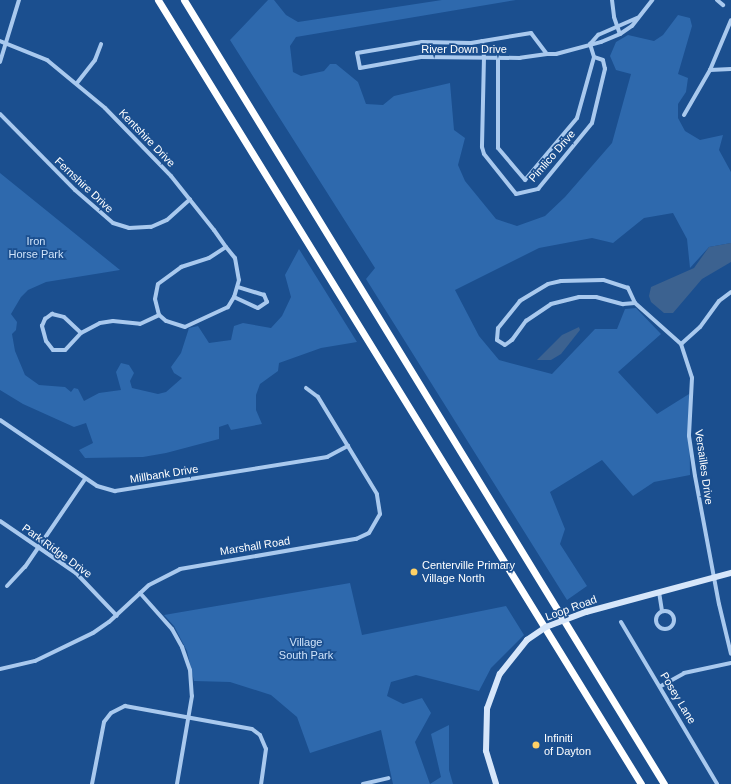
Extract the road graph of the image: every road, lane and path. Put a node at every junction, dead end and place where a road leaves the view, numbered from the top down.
1 (19, 0) edge
2 (158, 0) edge
3 (184, 0) edge
4 (612, 0) edge
5 (652, 0) edge
6 (717, 0) edge
7 (723, 5) dead end
8 (637, 18) junction
9 (731, 20) edge
10 (617, 26) junction
11 (620, 34) junction
12 (0, 40) edge
13 (482, 41) junction
14 (6, 43) junction
15 (101, 44) dead end
16 (590, 44) junction
17 (547, 54) junction
18 (594, 56) junction
19 (484, 57) junction
20 (498, 57) junction
21 (0, 62) edge
22 (731, 69) edge
23 (710, 70) junction
24 (77, 83) junction
25 (0, 114) edge
26 (684, 115) dead end
27 (190, 199) junction
28 (226, 247) junction
29 (238, 287) junction
30 (731, 292) edge
31 (234, 297) junction
32 (635, 303) junction
33 (160, 315) junction
34 (81, 333) junction
35 (681, 344) junction
36 (306, 388) dead end
37 (0, 420) edge
38 (348, 446) junction
39 (85, 478) junction
40 (0, 521) edge
41 (39, 547) junction
42 (731, 573) edge
43 (714, 577) junction
44 (7, 586) dead end
45 (659, 592) junction
46 (140, 593) junction
47 (662, 611) junction
48 (117, 616) junction
49 (621, 622) dead end
50 (731, 654) edge
51 (731, 663) edge
52 (0, 669) edge
53 (661, 686) junction
54 (614, 703) junction
55 (189, 717) junction
56 (388, 778) dead end
57 (92, 784) edge
58 (177, 784) edge
59 (261, 784) edge
60 (363, 784) edge
61 (496, 784) edge
62 (641, 784) edge
63 (664, 784) edge
64 (670, 784) edge
65 (717, 784) edge

1 - 14 street
2 - 62 highway
3 - 54 highway
4 - 10 street
5 - 8 street, River Down Drive
6 - 7 street
8 - 10 street, River Down Drive
8 - 11 street, River Down Drive
9 - 23 street
10 - 11 street
10 - 16 street, River Down Drive
11 - 16 street, River Down Drive
12 - 14 street, Kentshire Drive
13 - 17 street, River Down Drive
13 - 19 street, Pimlico Drive
13 - 19 street, River Down Drive
14 - 21 street
14 - 24 street, Kentshire Drive
15 - 24 street
16 - 17 street, River Down Drive
16 - 18 street, Pimlico Drive
17 - 20 street, River Down Drive
18 - 19 street, Pimlico Drive
18 - 20 street, Pimlico Drive
19 - 20 street, River Down Drive
22 - 23 street
23 - 26 street
24 - 27 street, Kentshire Drive
25 - 27 street, Fernshire Drive
27 - 28 street, Kentshire Drive
28 - 29 street, Kentshire Drive
28 - 33 street
29 - 31 street
29 - 31 street
30 - 35 street
31 - 33 street
32 - 32 street
32 - 35 street
33 - 34 street
34 - 34 street
35 - 43 street, Versailles Drive
36 - 38 street, Marshall Road
37 - 39 street, Millbank Drive
38 - 39 street, Millbank Drive
38 - 46 street, Marshall Road
39 - 41 street
40 - 41 street, Park Ridge Drive
41 - 44 street
41 - 48 street, Park Ridge Drive
42 - 43 street, Loop Road
43 - 45 street, Loop Road
43 - 50 street, Versailles Drive
45 - 47 street
45 - 61 street, Loop Road, bridge
46 - 48 street, Marshall Road
46 - 55 street
47 - 47 street
48 - 52 street, Marshall Road
49 - 53 street, Posey Lane
51 - 53 street
53 - 65 street, Posey Lane
54 - 63 highway
54 - 64 highway
55 - 57 street
55 - 58 street
55 - 59 street
56 - 60 street

